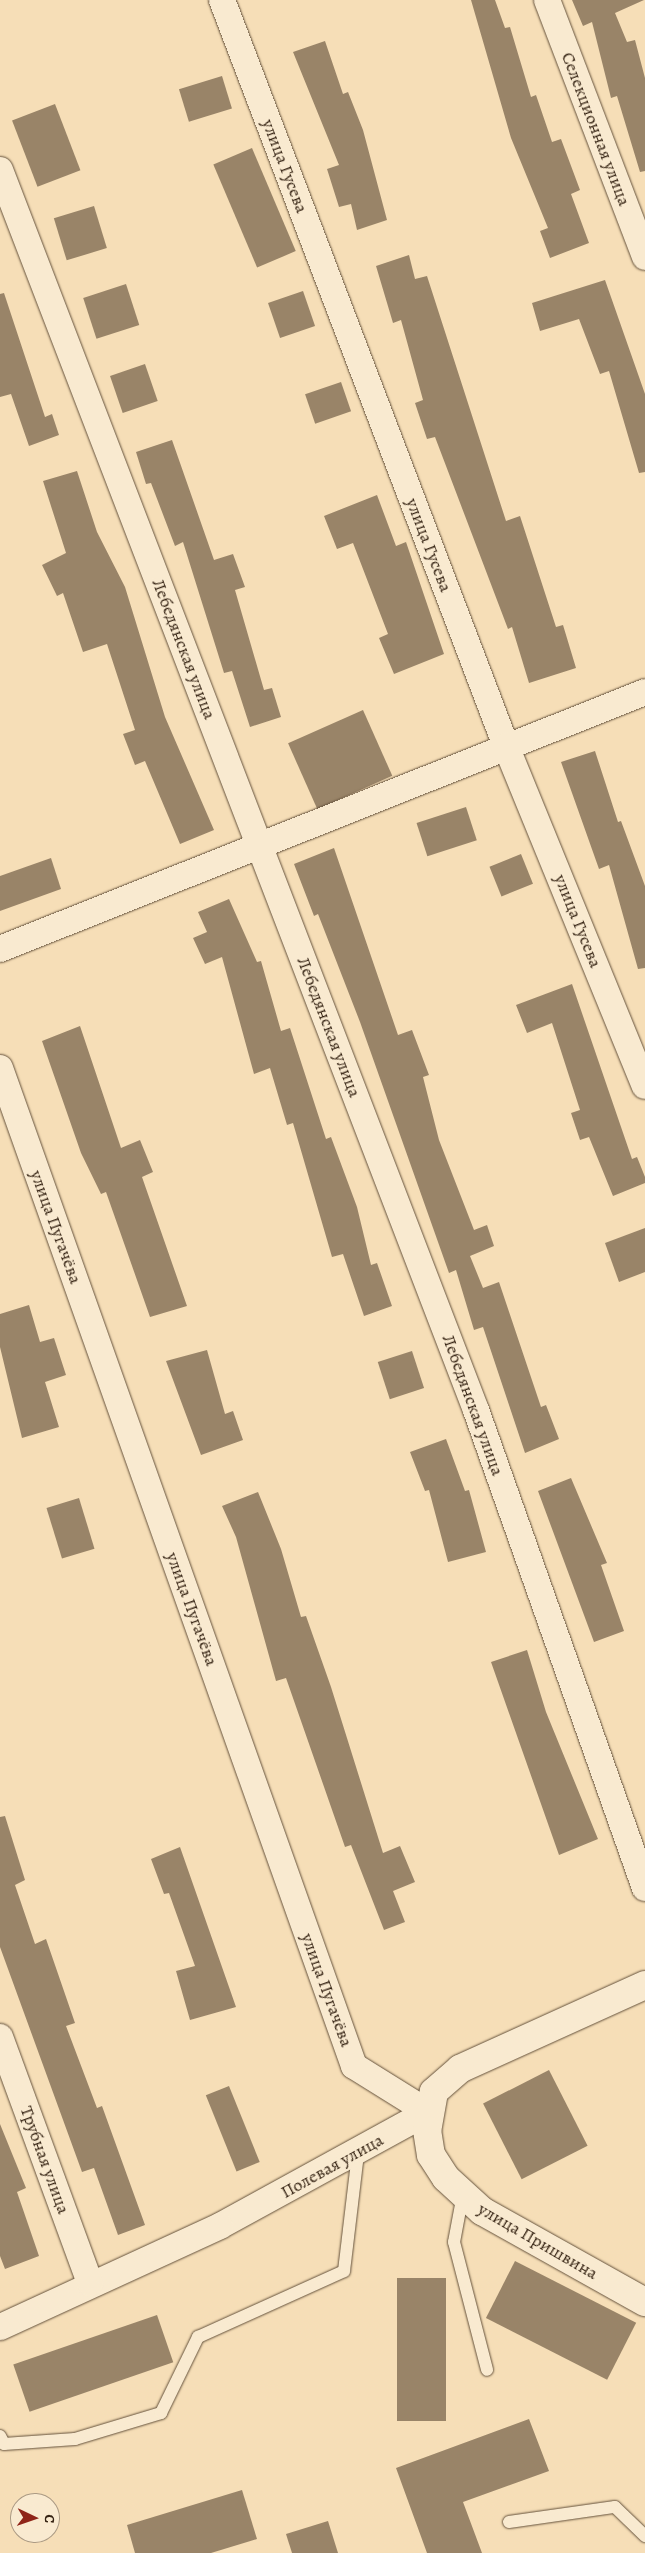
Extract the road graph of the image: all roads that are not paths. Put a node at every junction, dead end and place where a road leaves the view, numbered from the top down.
1 (222, 0) edge
2 (547, 0) edge
3 (0, 170) edge
4 (645, 257) edge
5 (645, 692) edge
6 (506, 746) junction
7 (259, 843) junction
8 (0, 949) edge
9 (0, 1068) edge
10 (645, 1086) edge
11 (645, 1888) edge
12 (645, 1985) edge
13 (0, 2037) edge
14 (428, 2112) junction
15 (358, 2153) junction
16 (463, 2194) junction
17 (90, 2283) junction
18 (645, 2302) edge
19 (0, 2327) edge
20 (487, 2370) dead end
21 (0, 2436) edge
22 (509, 2522) dead end
23 (645, 2536) edge

1 - 6 street, улица Гусева
2 - 4 street, Селекционная улица
3 - 7 street, Лебедянская улица
5 - 6 street
6 - 7 street
6 - 10 street, улица Гусева
7 - 8 street
7 - 11 street, Лебедянская улица
9 - 14 street, улица Пугачёва
12 - 14 street
13 - 17 street, Трубная улица
14 - 15 street, Полевая улица
14 - 16 street, улица Пришвина
15 - 17 street, Полевая улица
15 - 21 lane
16 - 18 street, улица Пришвина
16 - 20 lane
17 - 19 street, Полевая улица
22 - 23 lane

